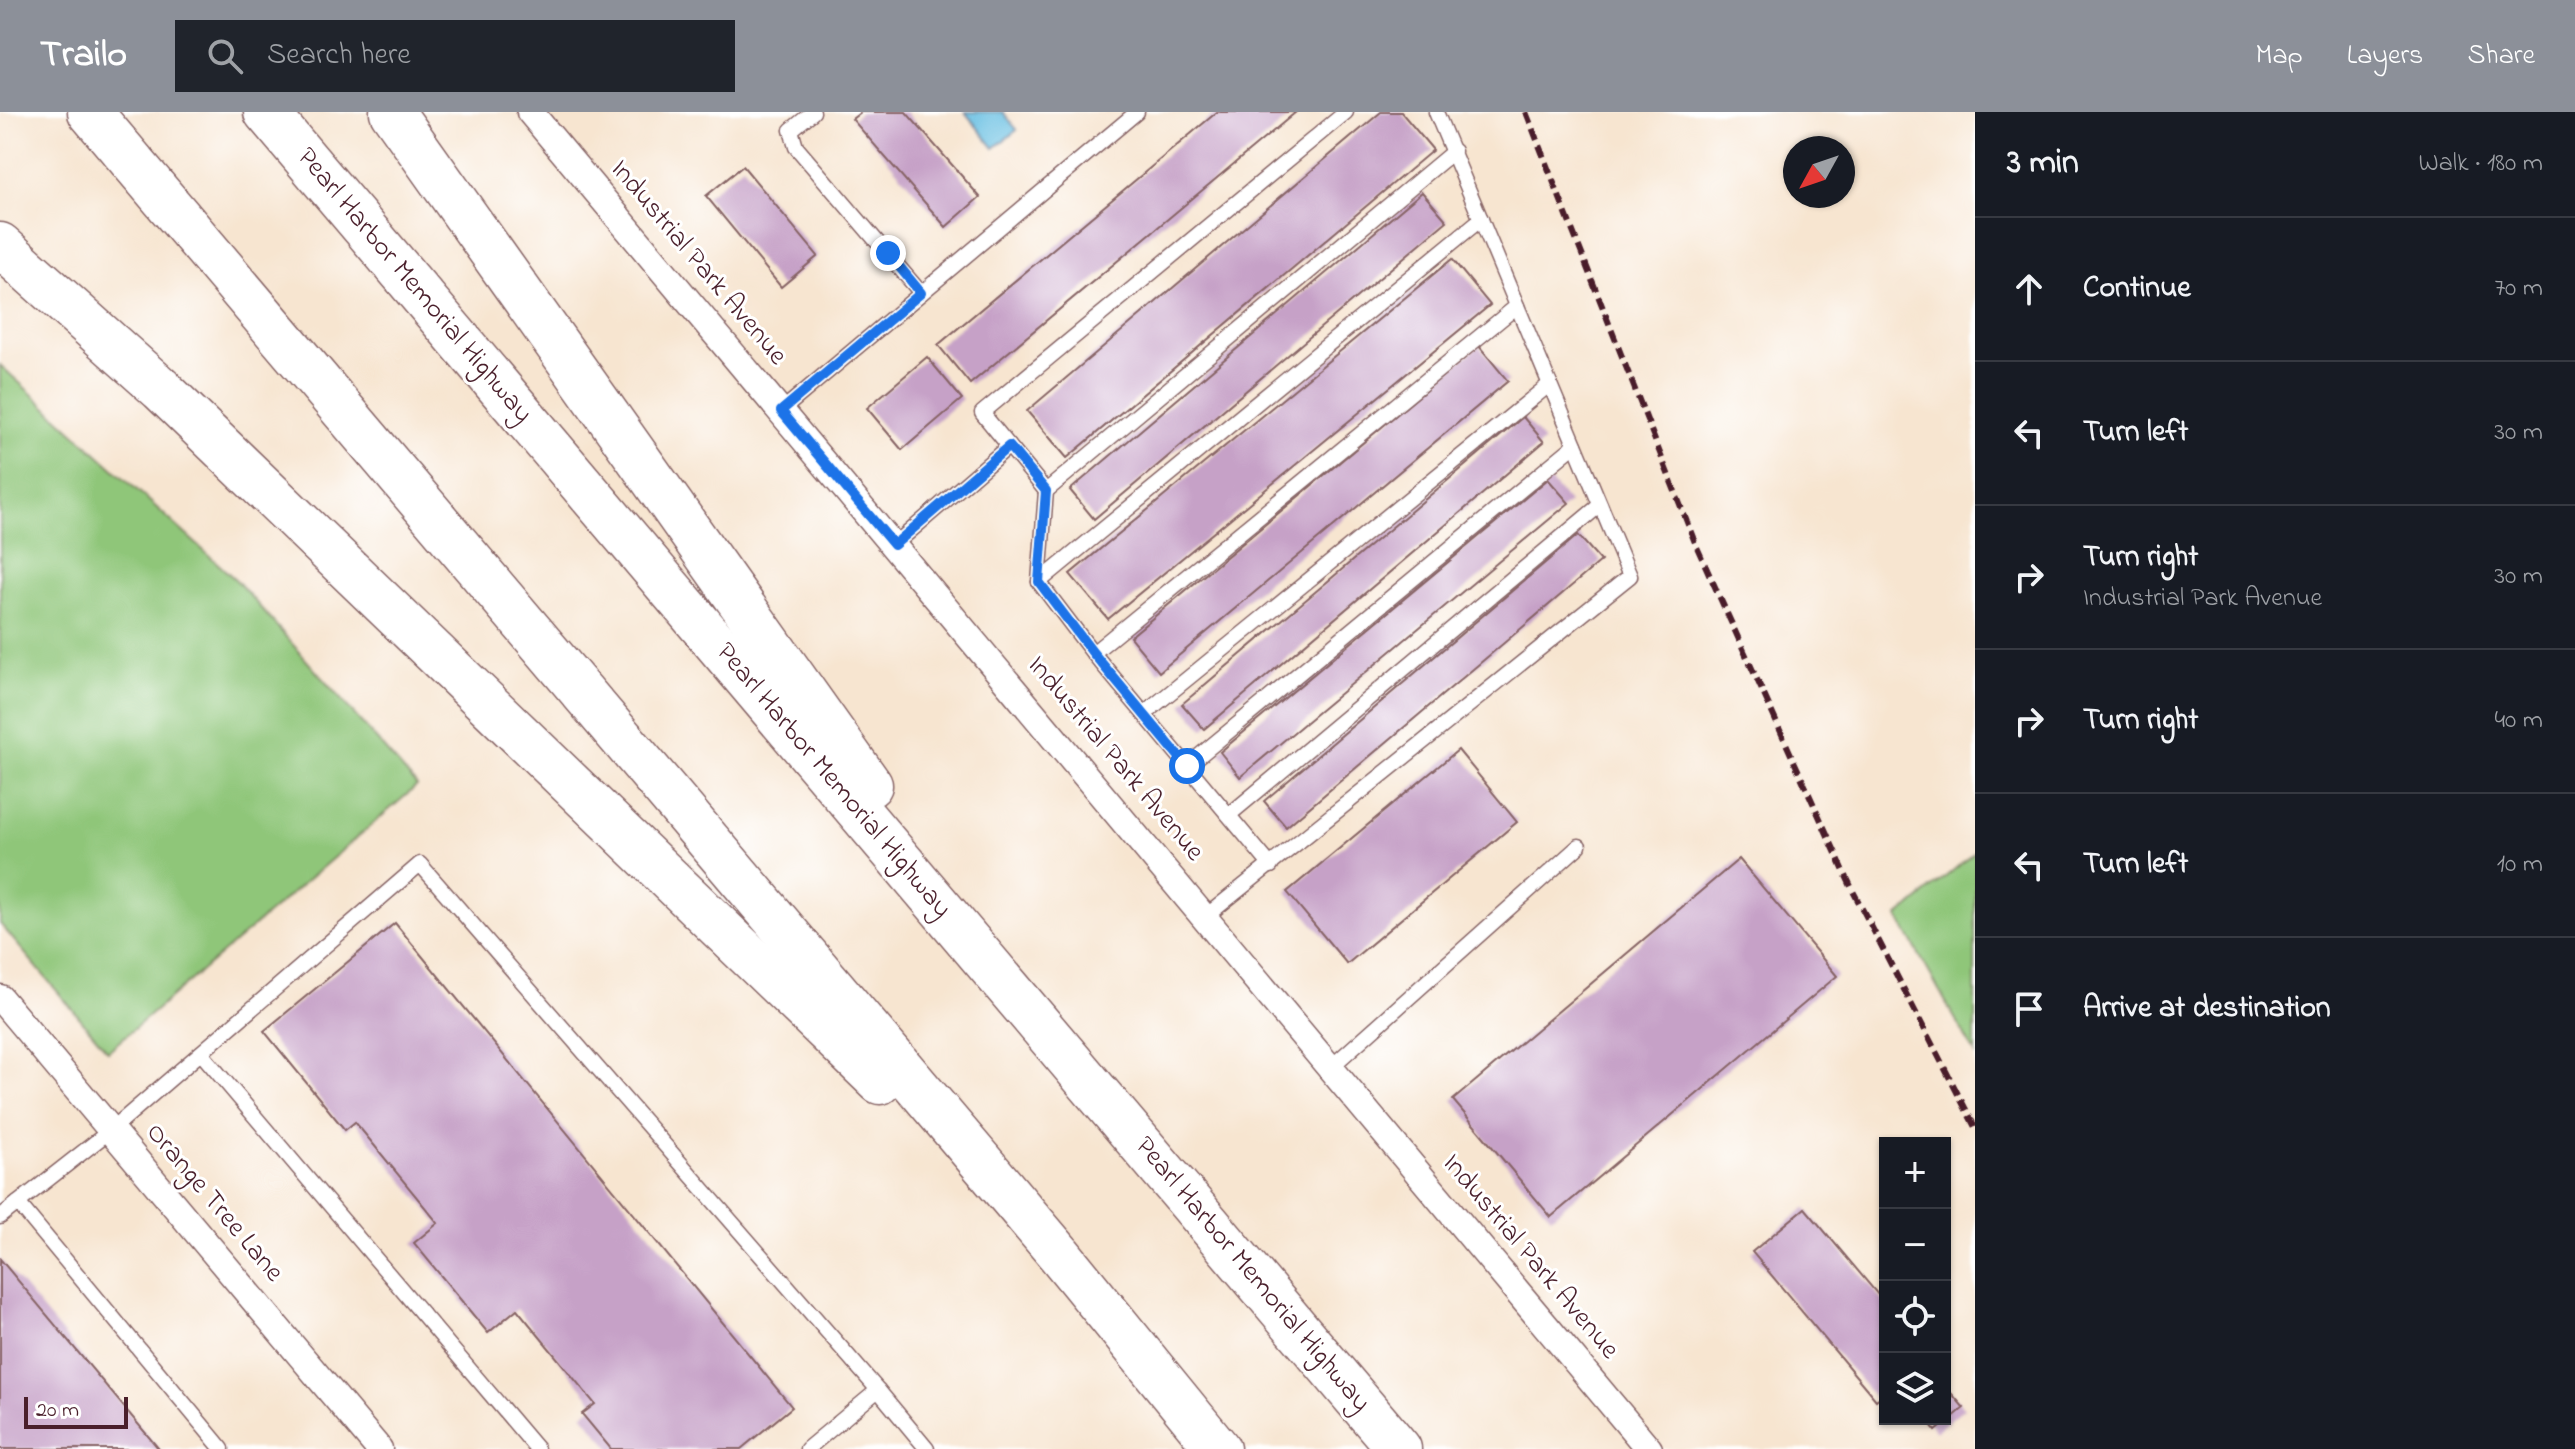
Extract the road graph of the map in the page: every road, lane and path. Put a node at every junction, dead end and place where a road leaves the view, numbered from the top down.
1 (73, 112) edge
2 (90, 112) edge
3 (266, 112) edge
4 (392, 112) edge
5 (530, 112) edge
6 (813, 112) edge
7 (1137, 112) edge
8 (1346, 112) edge
9 (1436, 112) edge
10 (1454, 151) junction
11 (1481, 219) junction
12 (191, 233) junction
13 (0, 245) edge
14 (921, 293) junction
15 (1517, 306) junction
16 (1550, 384) junction
17 (781, 411) junction
18 (1575, 445) junction
19 (1009, 446) junction
20 (1046, 491) junction
21 (1600, 505) junction
22 (894, 545) junction
23 (1039, 582) junction
24 (1093, 653) junction
25 (1144, 714) junction
26 (1187, 766) junction
27 (1229, 815) junction
28 (1579, 846) dead end
29 (1271, 866) junction
30 (1205, 917) junction
31 (0, 998) edge
32 (1048, 1035) junction
33 (201, 1053) junction
34 (1330, 1068) junction
35 (111, 1130) junction
36 (18, 1203) junction
37 (0, 1217) edge
38 (1060, 1255) junction
39 (878, 1390) junction
40 (222, 1449) edge
41 (379, 1449) edge
42 (537, 1449) edge
43 (807, 1449) edge
44 (927, 1449) edge
45 (1218, 1449) edge
46 (1399, 1449) edge
47 (1649, 1449) edge

1 - 12 highway
2 - 12 highway
3 - 32 highway, Pearl Harbor Memorial Highway
4 - 32 highway
5 - 17 street, Industrial Park Avenue
6 - 14 lane
7 - 14 lane
8 - 19 lane
9 - 10 lane
10 - 11 lane
10 - 20 lane
11 - 15 lane
11 - 23 lane
12 - 38 highway
13 - 38 highway
14 - 17 lane
15 - 16 lane
15 - 24 lane
16 - 18 lane
16 - 25 lane
17 - 22 street, Industrial Park Avenue
18 - 21 lane
18 - 26 lane
19 - 20 lane
19 - 22 lane
20 - 23 lane
21 - 27 lane
21 - 29 lane
22 - 30 street, Industrial Park Avenue
23 - 24 lane
24 - 25 lane
25 - 26 lane
26 - 27 lane
27 - 29 lane
28 - 34 lane
29 - 30 lane
30 - 34 street, Industrial Park Avenue
31 - 35 street, Orange Tree Lane
32 - 46 highway, Pearl Harbor Memorial Highway
33 - 35 lane
33 - 39 lane
33 - 42 lane
34 - 47 street, Industrial Park Avenue
35 - 36 lane
35 - 41 street, Orange Tree Lane
36 - 37 lane
36 - 40 lane
38 - 45 highway
39 - 43 lane
39 - 44 lane

